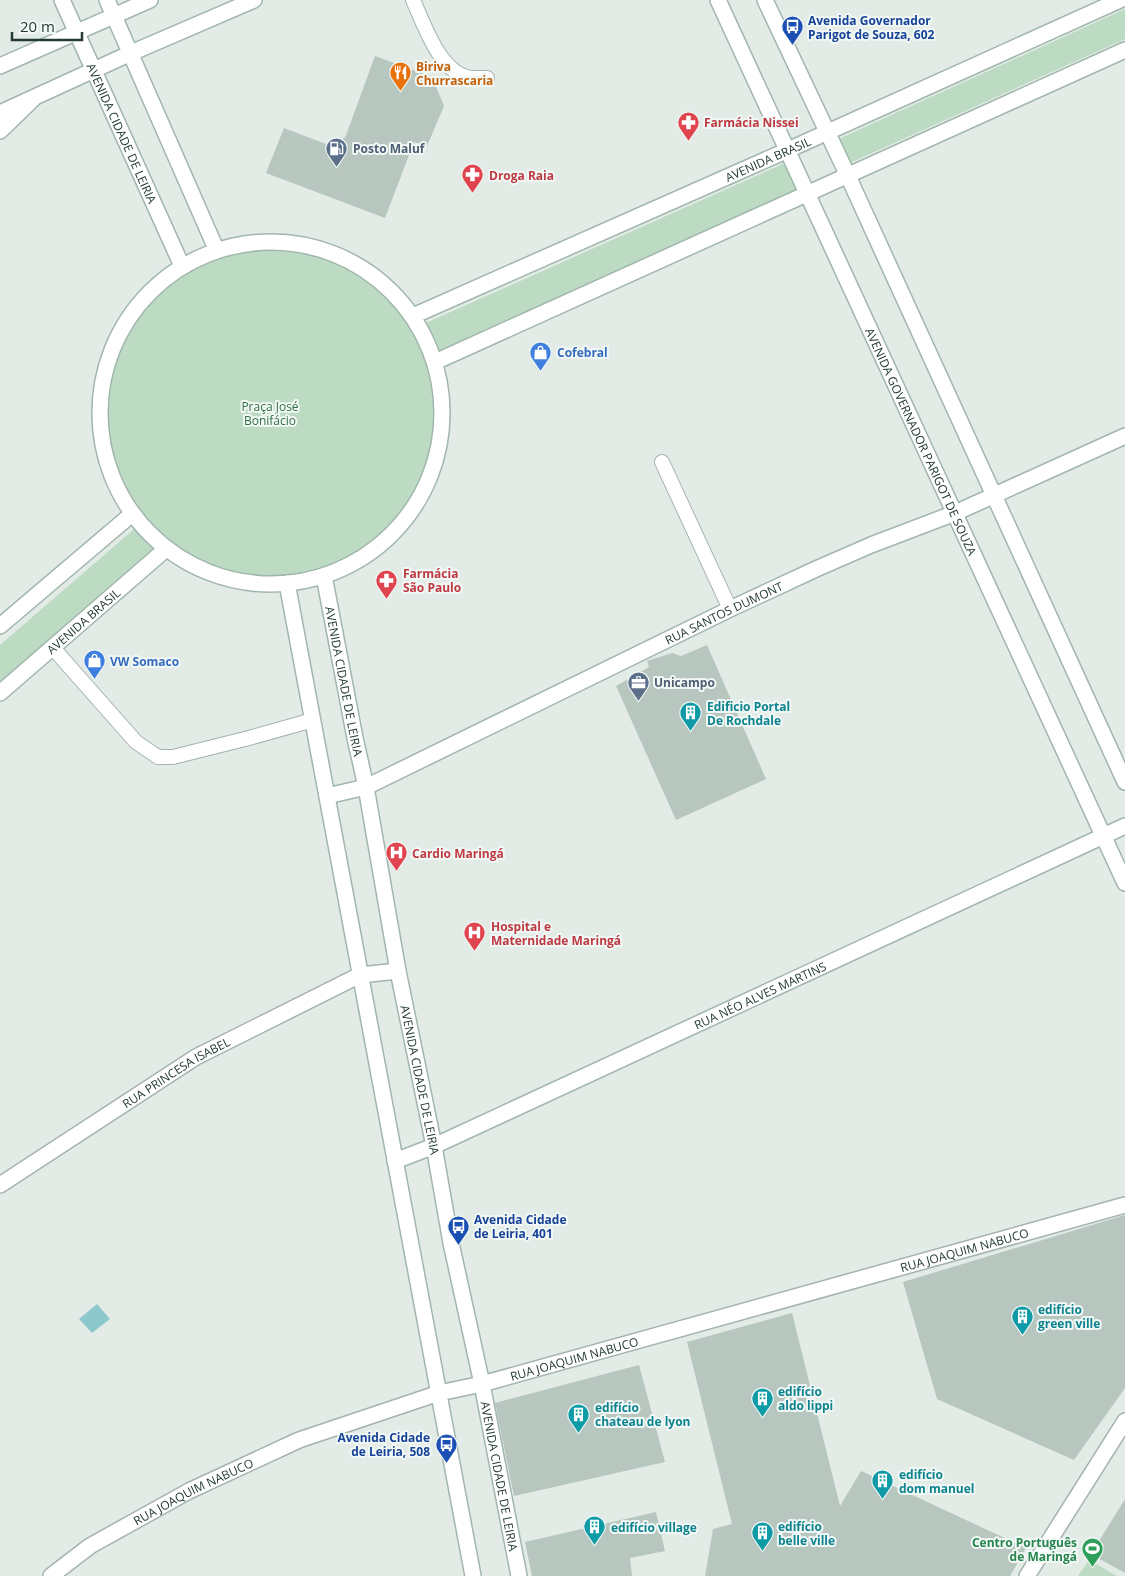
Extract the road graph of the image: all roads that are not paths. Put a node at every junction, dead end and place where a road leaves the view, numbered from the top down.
1 (62, 0) edge
2 (107, 0) edge
3 (150, 0) edge
4 (254, 0) edge
5 (413, 0) edge
6 (718, 0) edge
7 (766, 0) edge
8 (1120, 0) edge
9 (114, 16) junction
10 (76, 31) junction
11 (1125, 50) edge
12 (131, 53) junction
13 (0, 66) edge
14 (94, 71) junction
15 (486, 78) dead end
16 (37, 96) junction
17 (0, 113) edge
18 (0, 131) edge
19 (828, 132) junction
20 (788, 150) junction
21 (848, 176) junction
22 (808, 194) junction
23 (217, 250) junction
24 (182, 266) junction
25 (412, 316) junction
26 (435, 362) junction
27 (1125, 436) edge
28 (662, 462) dead end
29 (994, 496) junction
30 (955, 513) junction
31 (132, 514) junction
32 (166, 549) junction
33 (325, 581) junction
34 (287, 583) junction
35 (730, 609) junction
36 (0, 626) edge
37 (53, 648) junction
38 (0, 693) edge
39 (312, 720) junction
40 (1125, 782) edge
41 (366, 787) junction
42 (327, 796) junction
43 (1125, 826) edge
44 (1103, 836) junction
45 (1125, 883) edge
46 (398, 971) junction
47 (360, 975) junction
48 (434, 1146) junction
49 (396, 1161) junction
50 (0, 1185) edge
51 (1125, 1205) edge
52 (482, 1384) junction
53 (439, 1393) junction
54 (1125, 1421) edge
55 (51, 1576) edge
56 (473, 1576) edge
57 (519, 1576) edge
58 (1027, 1576) edge

1 - 10 main road, AVENIDA CIDADE DE LEIRIA
2 - 9 main road
3 - 9 main road
4 - 12 main road
5 - 15 lane
6 - 20 main road, AVENIDA GOVERNADOR PARIGOT DE SOUZA
7 - 19 main road
8 - 19 main road, AVENIDA BRASIL
9 - 10 main road
9 - 12 main road
10 - 13 main road
10 - 14 main road, AVENIDA CIDADE DE LEIRIA
11 - 21 main road
12 - 14 main road
12 - 23 main road
14 - 16 main road
14 - 24 main road, AVENIDA CIDADE DE LEIRIA
16 - 17 main road
16 - 18 main road
19 - 20 main road, AVENIDA BRASIL
19 - 21 main road
20 - 22 main road, AVENIDA GOVERNADOR PARIGOT DE SOUZA
20 - 25 main road, AVENIDA BRASIL
21 - 22 main road
21 - 29 main road
22 - 26 main road
22 - 30 main road, AVENIDA GOVERNADOR PARIGOT DE SOUZA
23 - 24 main road
23 - 25 main road
24 - 31 main road
25 - 26 main road
26 - 33 main road
27 - 29 main road, RUA SANTOS DUMONT
28 - 35 lane
29 - 30 main road, RUA SANTOS DUMONT
29 - 40 main road
30 - 35 main road, RUA SANTOS DUMONT
30 - 44 main road, AVENIDA GOVERNADOR PARIGOT DE SOUZA
31 - 32 main road
31 - 36 main road
32 - 34 main road
32 - 37 main road, AVENIDA BRASIL
33 - 34 main road
33 - 41 main road, AVENIDA CIDADE DE LEIRIA
34 - 39 main road
35 - 41 main road, RUA SANTOS DUMONT
37 - 38 main road, AVENIDA BRASIL
37 - 39 lane
39 - 42 main road
41 - 42 main road, RUA SANTOS DUMONT
41 - 46 main road, AVENIDA CIDADE DE LEIRIA
42 - 47 main road
43 - 44 main road, RUA NÉO ALVES MARTINS
44 - 45 main road, AVENIDA GOVERNADOR PARIGOT DE SOUZA
44 - 48 main road, RUA NÉO ALVES MARTINS
46 - 47 main road
46 - 48 main road, AVENIDA CIDADE DE LEIRIA
47 - 49 main road
47 - 50 main road, RUA PRINCESA ISABEL
48 - 49 main road, RUA NÉO ALVES MARTINS
48 - 52 main road, AVENIDA CIDADE DE LEIRIA
49 - 53 main road
51 - 52 main road, RUA JOAQUIM NABUCO
52 - 53 main road, RUA JOAQUIM NABUCO
52 - 57 main road, AVENIDA CIDADE DE LEIRIA
53 - 55 main road, RUA JOAQUIM NABUCO
53 - 56 main road
54 - 58 main road

